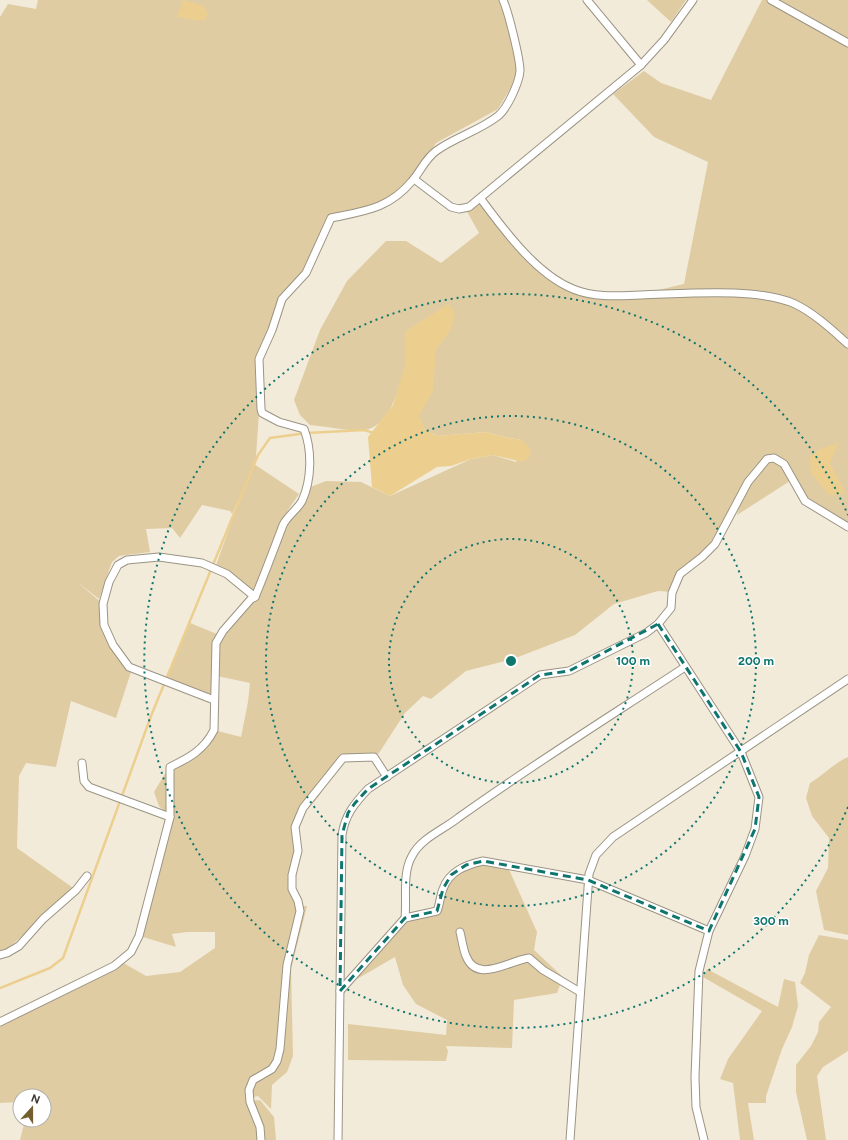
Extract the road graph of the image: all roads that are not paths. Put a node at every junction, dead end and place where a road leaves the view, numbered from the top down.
1 (503, 0) edge
2 (587, 0) edge
3 (693, 0) edge
4 (771, 0) edge
5 (848, 43) edge
6 (641, 65) junction
7 (414, 179) junction
8 (481, 199) junction
9 (848, 344) edge
10 (848, 527) edge
11 (256, 597) junction
12 (658, 624) junction
13 (685, 667) junction
14 (848, 679) edge
15 (214, 700) junction
16 (741, 752) junction
17 (82, 763) dead end
18 (387, 777) junction
19 (170, 817) junction
20 (87, 876) dead end
21 (588, 880) junction
22 (405, 918) junction
23 (710, 931) junction
24 (460, 932) dead end
25 (0, 955) edge
26 (340, 991) junction
27 (580, 992) junction
28 (0, 1022) edge
29 (261, 1140) edge
30 (338, 1140) edge
31 (570, 1140) edge
32 (704, 1140) edge

1 - 7 street
2 - 6 street
3 - 6 street
4 - 5 street
6 - 8 street
7 - 8 street
7 - 11 street
8 - 9 street
10 - 12 street
11 - 15 street
11 - 15 street
12 - 13 street
12 - 18 street
13 - 16 street
13 - 22 street
14 - 16 street
15 - 19 street
16 - 21 street
16 - 23 street
17 - 19 street
18 - 26 street
18 - 29 street
19 - 28 street
20 - 25 street
21 - 22 street
21 - 23 street
21 - 27 street
22 - 26 street
23 - 32 street
24 - 27 street
26 - 30 street
27 - 31 street

